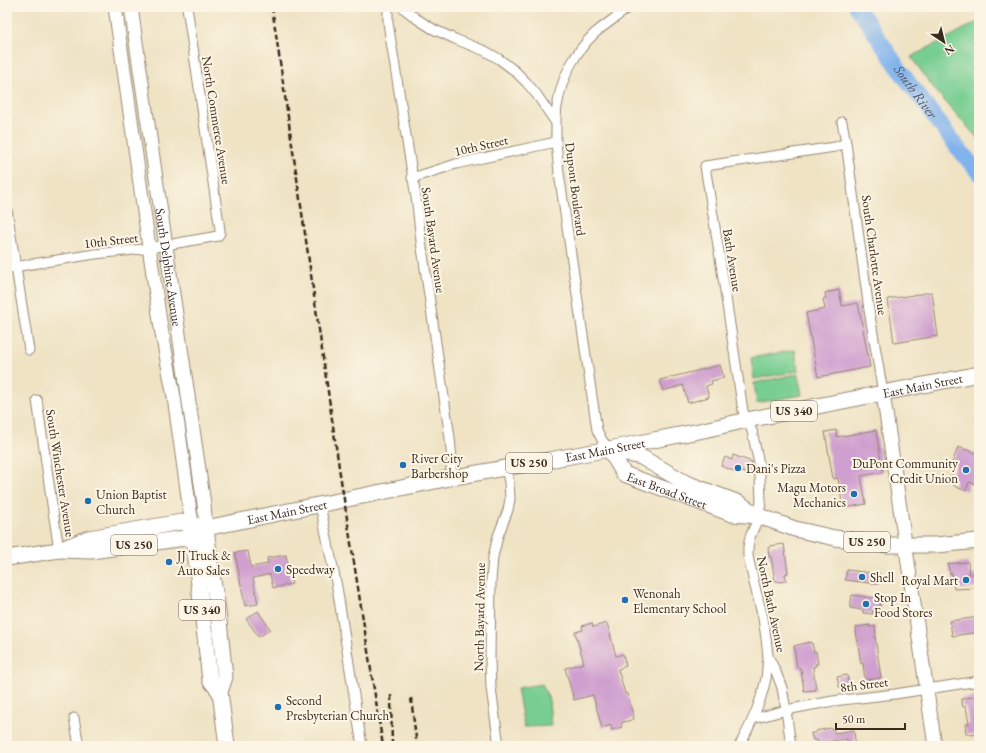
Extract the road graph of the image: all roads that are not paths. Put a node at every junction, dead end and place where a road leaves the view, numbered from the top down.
1 (115, 7) edge
2 (131, 7) edge
3 (187, 7) edge
4 (388, 7) edge
5 (402, 7) edge
6 (629, 7) edge
7 (842, 122) dead end
8 (556, 123) junction
9 (556, 142) junction
10 (846, 143) junction
11 (412, 178) junction
12 (7, 210) edge
13 (218, 236) joint
14 (166, 245) junction
15 (149, 247) junction
16 (16, 267) junction
17 (7, 268) edge
18 (29, 350) dead end
19 (979, 374) edge
20 (883, 393) junction
21 (36, 400) dead end
22 (747, 420) junction
23 (609, 449) junction
24 (506, 468) junction
25 (450, 478) junction
26 (320, 505) junction
27 (759, 516) junction
28 (197, 528) junction
29 (979, 541) edge
30 (906, 545) junction
31 (59, 550) junction
32 (7, 558) edge
33 (768, 656) junction
34 (979, 681) edge
35 (927, 689) junction
36 (786, 710) junction
37 (74, 718) dead end
38 (753, 719) junction
39 (79, 746) edge
40 (227, 746) edge
41 (362, 746) edge
42 (499, 746) edge
43 (739, 746) edge
44 (791, 746) edge
45 (936, 746) edge

1 - 15 main road, South Delphine Avenue
2 - 14 main road, South Delphine Avenue
3 - 13 street, North Commerce Avenue
4 - 11 street, South Bayard Avenue
5 - 8 street
6 - 8 street, Dupont Boulevard
7 - 10 street, South Charlotte Avenue
8 - 9 street, Dupont Boulevard
9 - 11 street, 10th Street
9 - 23 street, Dupont Boulevard
10 - 20 street, South Charlotte Avenue
10 - 22 street, Bath Avenue
11 - 25 street, South Bayard Avenue
12 - 16 street
13 - 14 street, 10th Street
14 - 15 street, 10th Street
14 - 28 main road, South Delphine Avenue
15 - 16 street, 10th Street
15 - 28 main road, South Delphine Avenue
16 - 17 street, 10th Street
16 - 18 street
19 - 20 main road, East Main Street / US 340
20 - 22 main road, East Main Street / US 340
20 - 30 main road
21 - 31 street, South Winchester Avenue
22 - 23 main road, East Main Street / US 340
22 - 27 street, North Bath Avenue
23 - 24 main road, East Main Street / US 250
23 - 27 main road, East Broad Street / US 250
23 - 27 main road, East Broad Street / US 250
24 - 25 main road, East Main Street / US 250
24 - 42 street, North Bayard Avenue
25 - 26 main road, East Main Street / US 250
26 - 28 main road, East Main Street / US 250
26 - 41 street
27 - 30 main road, East Broad Street / US 250
27 - 33 street, North Bath Avenue
28 - 31 main road, East Main Street / US 250
28 - 40 main road, US 340
29 - 30 main road, East Broad Street / US 250
30 - 35 main road
31 - 32 main road, East Main Street / US 250
33 - 36 street, North Bath Avenue
33 - 38 street
34 - 35 street, 8th Street
35 - 36 street, 8th Street
35 - 45 main road
36 - 38 street, 8th Street
36 - 44 street, North Bath Avenue
37 - 39 street
38 - 43 street

